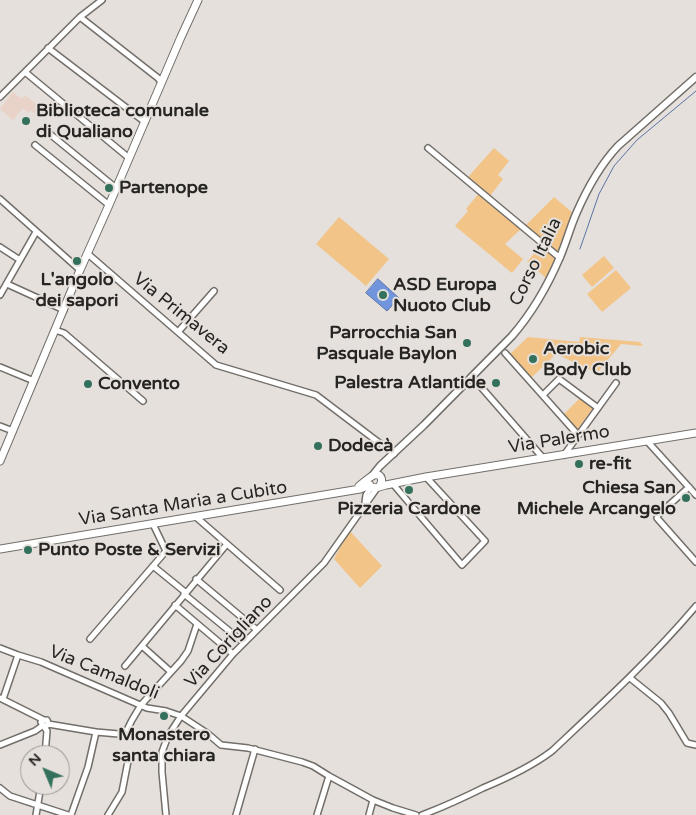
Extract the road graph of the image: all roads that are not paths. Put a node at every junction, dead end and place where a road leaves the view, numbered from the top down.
1 (102, 0) edge
2 (198, 0) edge
3 (80, 17) junction
4 (48, 48) junction
5 (25, 72) junction
6 (696, 77) edge
7 (161, 82) junction
8 (0, 97) edge
9 (145, 122) junction
10 (45, 130) dead end
11 (35, 144) dead end
12 (428, 148) dead end
13 (129, 158) junction
14 (116, 188) junction
15 (0, 199) edge
16 (109, 205) junction
17 (36, 232) junction
18 (0, 247) edge
19 (88, 254) junction
20 (560, 258) junction
21 (20, 260) junction
22 (80, 270) junction
23 (6, 284) junction
24 (214, 291) dead end
25 (0, 295) edge
26 (64, 310) junction
27 (56, 330) junction
28 (178, 332) junction
29 (504, 353) dead end
30 (0, 367) edge
31 (34, 381) junction
32 (616, 383) dead end
33 (481, 387) dead end
34 (543, 395) junction
35 (143, 400) dead end
36 (598, 408) junction
37 (0, 426) edge
38 (13, 431) junction
39 (696, 433) edge
40 (578, 435) junction
41 (647, 441) junction
42 (394, 454) junction
43 (564, 455) junction
44 (543, 458) junction
45 (0, 461) edge
46 (426, 477) junction
47 (375, 482) junction
48 (393, 484) junction
49 (689, 488) junction
50 (360, 489) junction
51 (348, 491) junction
52 (366, 495) junction
53 (696, 495) edge
54 (363, 507) junction
55 (196, 517) junction
56 (153, 524) junction
57 (227, 544) junction
58 (0, 549) edge
59 (696, 562) edge
60 (153, 566) junction
61 (196, 579) junction
62 (280, 590) dead end
63 (185, 593) junction
64 (175, 605) junction
65 (696, 606) edge
66 (198, 624) junction
67 (257, 630) junction
68 (90, 640) dead end
69 (244, 643) junction
70 (142, 646) junction
71 (0, 648) edge
72 (233, 654) junction
73 (18, 655) junction
74 (125, 666) dead end
75 (171, 672) junction
76 (630, 678) junction
77 (1, 699) edge
78 (141, 705) junction
79 (181, 716) junction
80 (45, 724) junction
81 (96, 732) junction
82 (46, 745) edge
83 (696, 745) edge
84 (0, 746) edge
85 (255, 749) junction
86 (129, 756) dead end
87 (328, 776) junction
88 (0, 788) edge
89 (40, 795) edge
90 (373, 800) junction
91 (38, 806) junction
92 (36, 815) edge
93 (68, 815) edge
94 (71, 815) edge
95 (108, 815) edge
96 (166, 815) edge
97 (236, 815) edge
98 (317, 815) edge
99 (369, 815) edge
100 (416, 815) edge
101 (422, 815) edge

1 - 3 street
2 - 7 main road
3 - 4 street
3 - 7 street
4 - 5 street
4 - 9 street
5 - 8 street
5 - 13 street
6 - 20 street, Corso Italia
7 - 9 main road
9 - 13 main road
10 - 14 street
11 - 16 street
12 - 20 street
13 - 14 main road
14 - 16 main road
15 - 17 street
16 - 19 main road
17 - 21 street
17 - 22 street
18 - 21 street
19 - 22 main road
19 - 28 street, Via Primavera
20 - 42 street, Corso Italia
21 - 23 street
22 - 26 main road
23 - 25 street
23 - 26 street
24 - 28 street
26 - 27 main road
27 - 31 main road
27 - 35 street
28 - 42 street, Via Primavera
29 - 34 street
30 - 31 street
31 - 38 main road
32 - 36 street
33 - 44 street
34 - 36 street
34 - 40 street
36 - 40 street
37 - 38 street
38 - 45 main road
39 - 41 main road, Via Palermo
40 - 43 street
41 - 43 main road, Via Palermo
41 - 49 street
42 - 47 street, Corso Italia
43 - 44 main road, Via Palermo
44 - 46 main road, Via Palermo
46 - 48 main road, Via Palermo
46 - 48 street
47 - 48 main road, Via Palermo
47 - 50 main road, Via Santa Maria a Cubito
47 - 51 main road
47 - 52 street
47 - 54 street, Via Corigliano
49 - 53 street
49 - 59 street
50 - 51 main road, Via Santa Maria a Cubito
50 - 52 street
51 - 55 main road, Via Santa Maria a Cubito
52 - 54 street
54 - 67 street, Via Corigliano
55 - 56 main road, Via Santa Maria a Cubito
55 - 57 street
56 - 58 main road, Via Santa Maria a Cubito
56 - 60 street
57 - 61 street
57 - 62 street
60 - 63 street
60 - 68 street
61 - 63 street
61 - 67 street
63 - 64 street
63 - 69 street
64 - 66 street
64 - 70 street
65 - 76 street
66 - 72 street
66 - 75 street
67 - 69 street, Via Corigliano
69 - 72 street, Via Corigliano
70 - 74 street
70 - 75 street
71 - 73 street, Via Camaldoli
72 - 79 street, Via Corigliano
73 - 77 street
73 - 78 street, Via Camaldoli
75 - 78 street
76 - 83 street
76 - 101 street
77 - 80 street
78 - 79 street, Via Camaldoli
78 - 81 street
79 - 85 street, Via Camaldoli
79 - 96 street, Via Corigliano
80 - 81 street
80 - 82 street
80 - 84 street
81 - 94 street
85 - 87 street, Via Camaldoli
85 - 97 street
86 - 95 street
87 - 90 street, Via Camaldoli
87 - 98 street
88 - 91 street
89 - 91 street
90 - 99 street
90 - 100 street, Via Camaldoli
91 - 92 street
91 - 93 street

